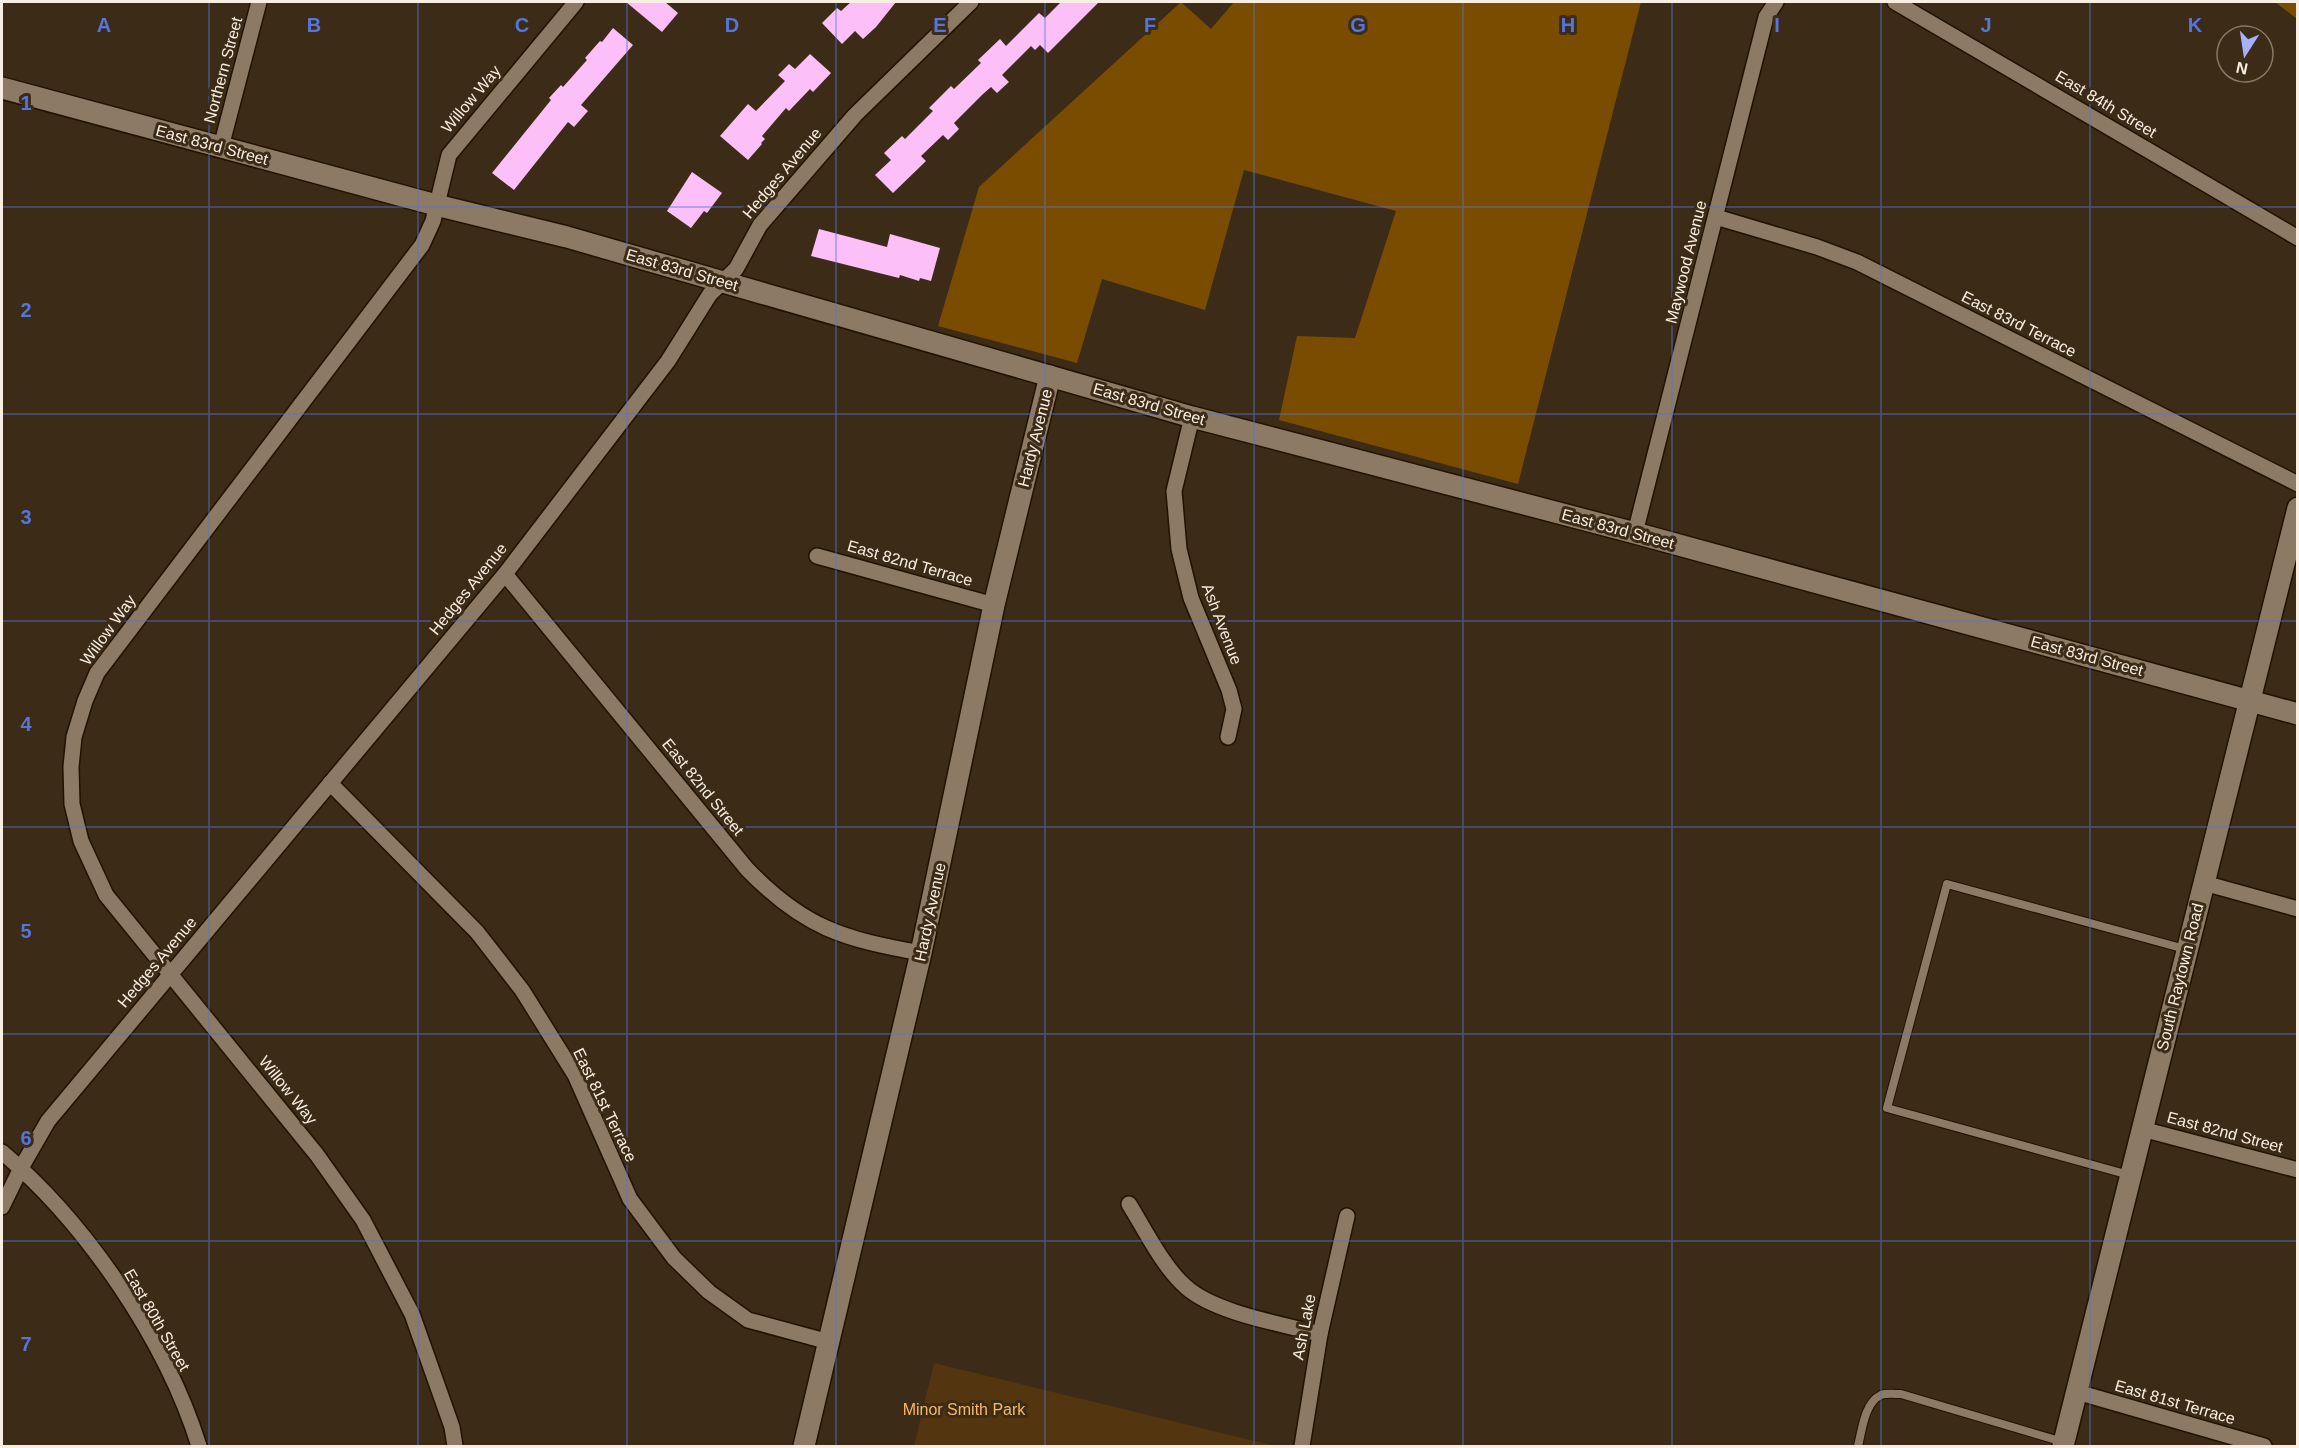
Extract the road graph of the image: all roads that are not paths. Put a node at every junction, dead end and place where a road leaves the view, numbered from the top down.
1 (260, 2) edge
2 (576, 2) edge
3 (971, 2) edge
4 (1776, 2) edge
5 (1895, 2) edge
6 (2, 88) edge
7 (221, 147) junction
8 (436, 205) junction
9 (1716, 218) junction
10 (2298, 238) edge
11 (724, 281) junction
12 (1050, 376) junction
13 (1192, 417) junction
14 (2298, 484) edge
15 (2298, 508) edge
16 (1635, 533) junction
17 (817, 556) dead end
18 (505, 574) junction
19 (994, 605) junction
20 (2249, 700) junction
21 (2298, 714) edge
22 (1228, 736) dead end
23 (330, 783) junction
24 (2204, 884) junction
25 (2298, 909) edge
26 (2187, 950) junction
27 (921, 953) junction
28 (170, 975) junction
29 (2142, 1129) junction
30 (2, 1152) edge
31 (21, 1168) junction
32 (2298, 1170) edge
33 (2131, 1176) junction
34 (1129, 1204) dead end
35 (2, 1207) edge
36 (1347, 1216) dead end
37 (1320, 1334) junction
38 (829, 1342) junction
39 (2076, 1392) junction
40 (2064, 1444) edge
41 (199, 1446) edge
42 (455, 1446) edge
43 (804, 1446) edge
44 (1302, 1446) edge
45 (1858, 1446) edge
46 (2264, 1446) edge

1 - 7 street, Northern Street
2 - 8 street, Willow Way
3 - 11 street, Hedges Avenue
4 - 9 street, Maywood Avenue
5 - 10 street, East 84th Street
6 - 7 street, East 83rd Street
7 - 8 street, East 83rd Street
8 - 11 street, East 83rd Street
8 - 28 street, Willow Way
9 - 14 street, East 83rd Terrace
9 - 16 street, Maywood Avenue
11 - 12 street, East 83rd Street
11 - 18 street, Hedges Avenue
12 - 13 street, East 83rd Street
12 - 19 street, Hardy Avenue
13 - 16 street, East 83rd Street
13 - 22 street, Ash Avenue
15 - 20 street, South Raytown Road
16 - 20 street, East 83rd Street
17 - 19 street, East 82nd Terrace
18 - 23 street, Hedges Avenue
18 - 27 street, East 82nd Street
19 - 27 street, Hardy Avenue
20 - 21 street, East 83rd Street
20 - 24 street, South Raytown Road
23 - 28 street, Hedges Avenue
23 - 38 street, East 81st Terrace
24 - 25 street
24 - 26 street, South Raytown Road
26 - 29 street, South Raytown Road
26 - 33 lane
27 - 38 street, Hardy Avenue
28 - 31 street, Hedges Avenue
28 - 42 street, Willow Way
29 - 32 street, East 82nd Street
29 - 33 street, South Raytown Road
30 - 31 street
31 - 35 street, Hedges Avenue
31 - 41 street, East 80th Street
33 - 39 street, South Raytown Road
34 - 37 street
36 - 37 street, Ash Lake
37 - 44 street, Ash Lake
38 - 43 street, Hardy Avenue
39 - 40 street, South Raytown Road
39 - 46 street, East 81st Terrace
40 - 45 lane

